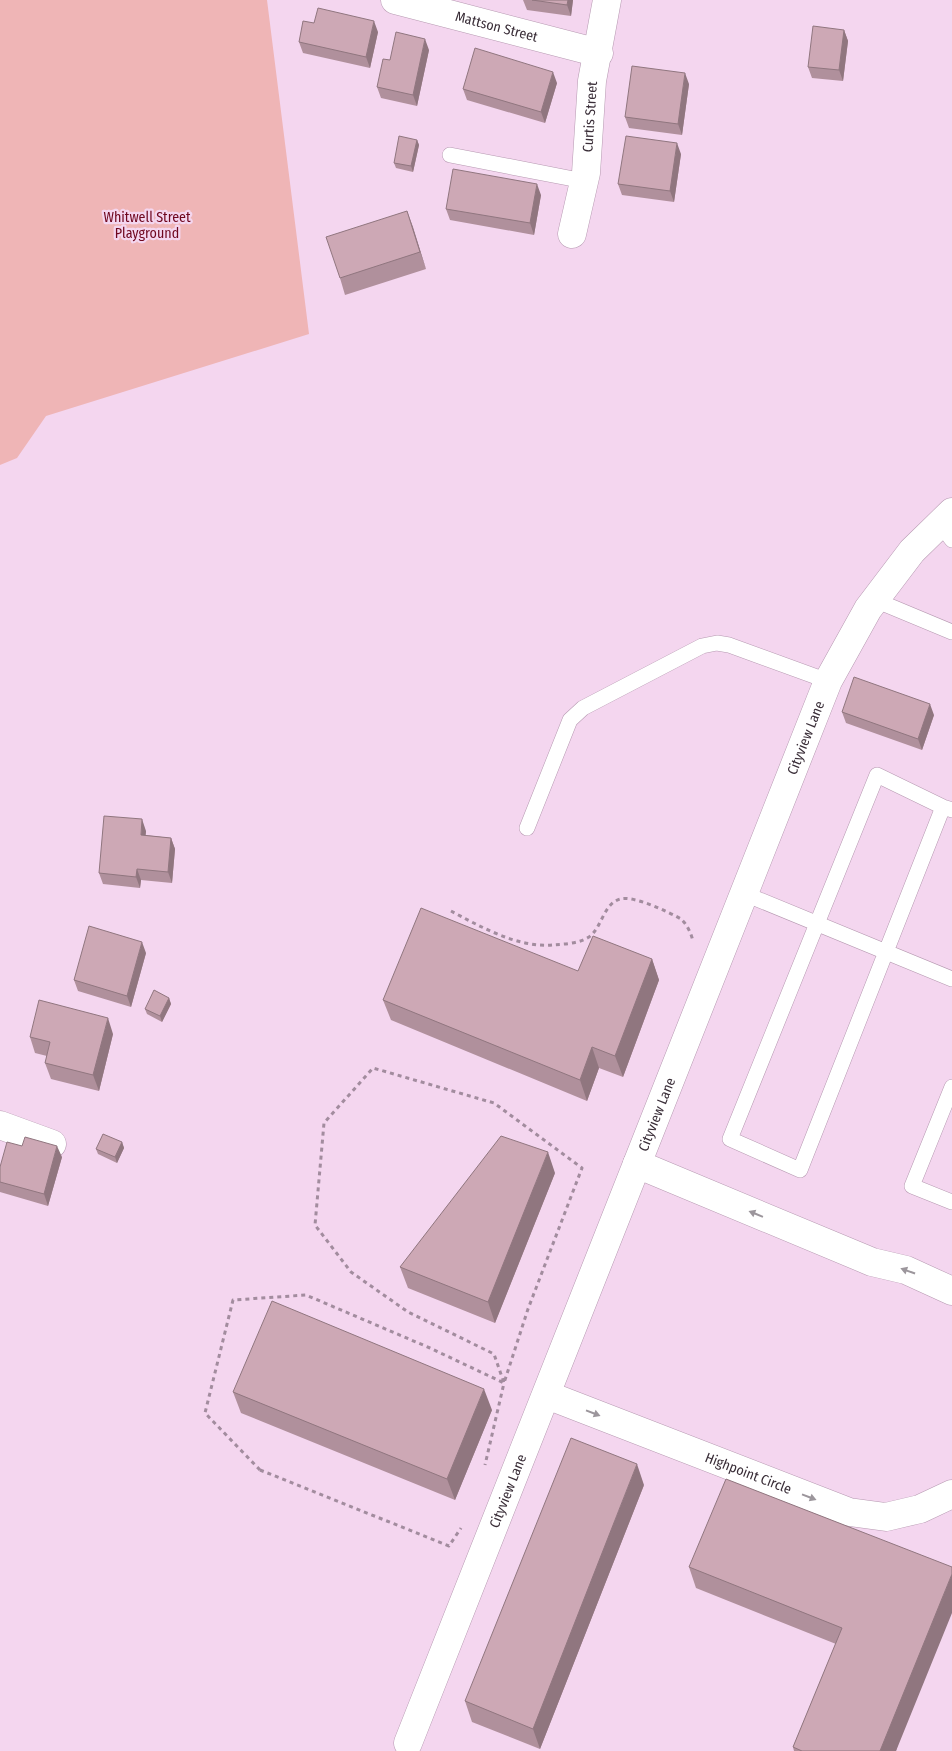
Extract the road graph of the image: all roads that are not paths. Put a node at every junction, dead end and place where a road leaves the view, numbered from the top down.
1 (395, 0) edge
2 (607, 0) edge
3 (599, 53) junction
4 (450, 155) dead end
5 (584, 181) junction
6 (572, 234) dead end
7 (948, 525) edge
8 (875, 600) junction
9 (952, 632) edge
10 (828, 681) junction
11 (947, 808) edge
12 (527, 828) dead end
13 (745, 894) junction
14 (817, 923) junction
15 (886, 952) junction
16 (952, 979) edge
17 (952, 1087) edge
18 (0, 1125) edge
19 (52, 1144) edge
20 (637, 1164) junction
21 (952, 1202) edge
22 (952, 1291) edge
23 (547, 1395) junction
24 (952, 1494) edge
25 (408, 1743) dead end

1 - 3 street, Mattson Street
2 - 3 street, Curtis Street
3 - 5 street, Curtis Street
4 - 5 lane
5 - 6 street, Curtis Street
7 - 8 street, Cityview Lane
8 - 9 lane
8 - 10 street, Cityview Lane
10 - 12 lane
10 - 13 street, Cityview Lane
11 - 14 lane
11 - 15 lane
13 - 14 lane
13 - 20 street, Cityview Lane
14 - 15 lane
14 - 15 lane
15 - 16 lane
17 - 21 lane
18 - 19 street
22 -> 20 street
20 - 23 street, Cityview Lane
23 -> 24 street, Highpoint Circle
23 - 25 street, Cityview Lane

